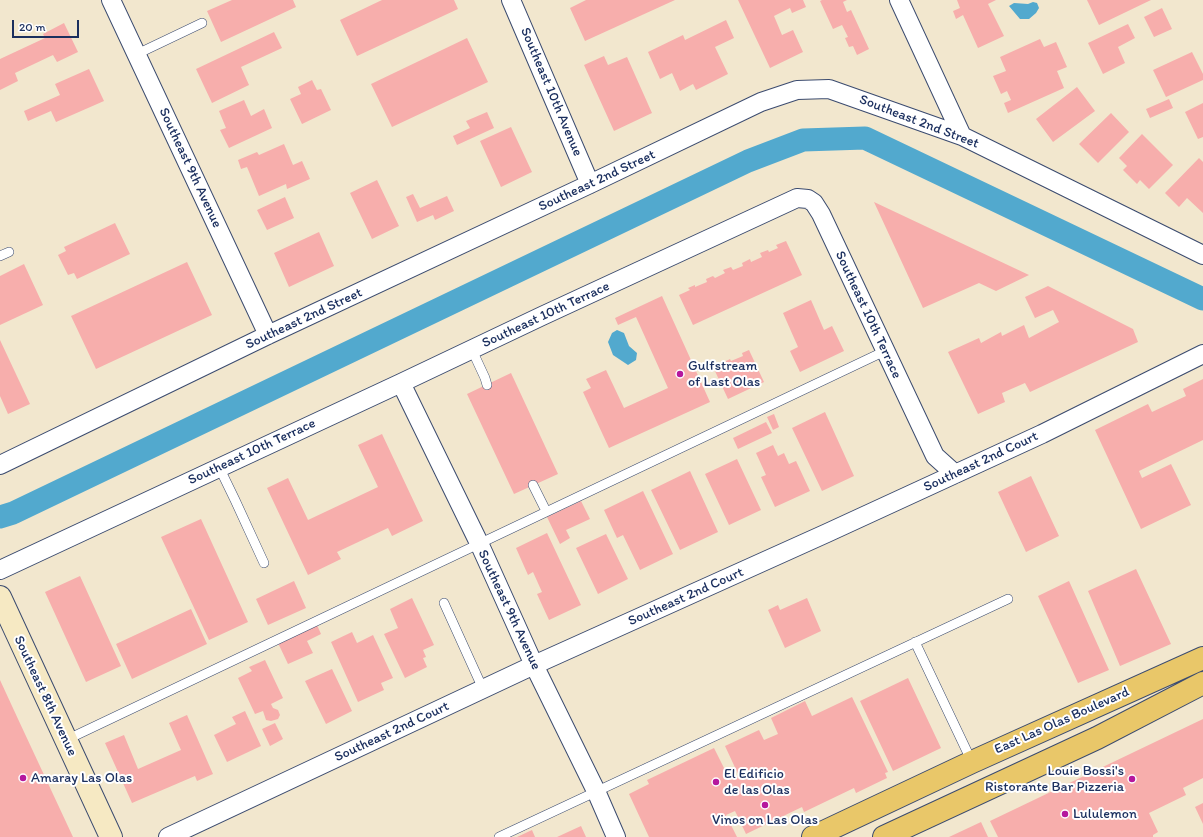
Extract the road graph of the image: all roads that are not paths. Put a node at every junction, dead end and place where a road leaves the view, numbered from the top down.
1 (111, 0) edge
2 (511, 0) edge
3 (899, 0) edge
4 (202, 23) dead end
5 (137, 54) junction
6 (962, 136) junction
7 (590, 184) junction
8 (9, 252) dead end
9 (1203, 255) edge
10 (0, 256) edge
11 (268, 336) junction
12 (472, 350) junction
13 (884, 351) junction
14 (1203, 354) edge
15 (401, 384) junction
16 (487, 385) dead end
17 (0, 465) edge
18 (219, 467) junction
19 (955, 474) junction
20 (533, 485) dead end
21 (546, 511) junction
22 (479, 543) junction
23 (264, 563) dead end
24 (0, 570) edge
25 (1008, 599) dead end
26 (444, 603) dead end
27 (3, 611) edge
28 (915, 642) junction
29 (1203, 658) edge
30 (534, 665) junction
31 (1203, 683) edge
32 (483, 689) junction
33 (66, 740) junction
34 (972, 762) junction
35 (596, 791) junction
36 (111, 837) edge
37 (168, 837) edge
38 (499, 837) edge
39 (616, 837) edge
40 (813, 837) edge
41 (884, 837) edge

1 - 5 street, Southeast 9th Avenue
2 - 7 street, Southeast 10th Avenue
3 - 6 street
4 - 5 lane
5 - 11 street, Southeast 9th Avenue
6 - 7 street, Southeast 2nd Street
6 - 9 street, Southeast 2nd Street
7 - 11 street, Southeast 2nd Street
8 - 10 lane
11 - 17 street, Southeast 2nd Street
12 - 13 street, Southeast 10th Terrace
12 - 15 street, Southeast 10th Terrace
12 - 16 lane
13 - 19 street, Southeast 10th Terrace
13 - 21 lane
14 - 19 street, Southeast 2nd Court
15 - 18 street, Southeast 10th Terrace
15 - 22 street, Southeast 9th Avenue
18 - 23 lane
18 - 24 street, Southeast 10th Terrace
19 - 30 street, Southeast 2nd Court
20 - 21 lane
21 - 22 lane
22 - 30 street, Southeast 9th Avenue
22 - 33 lane
25 - 28 lane
26 - 32 lane
27 - 33 main road, Southeast 8th Avenue
28 - 34 lane
28 - 35 lane
29 - 34 main road, East Las Olas Boulevard
30 - 32 street, Southeast 2nd Court
30 - 35 street, Southeast 9th Avenue
31 - 41 main road, East Las Olas Boulevard
32 - 37 street, Southeast 2nd Court
33 - 36 main road, Southeast 8th Avenue
34 - 40 main road, East Las Olas Boulevard
35 - 38 lane
35 - 39 street, Southeast 9th Avenue

